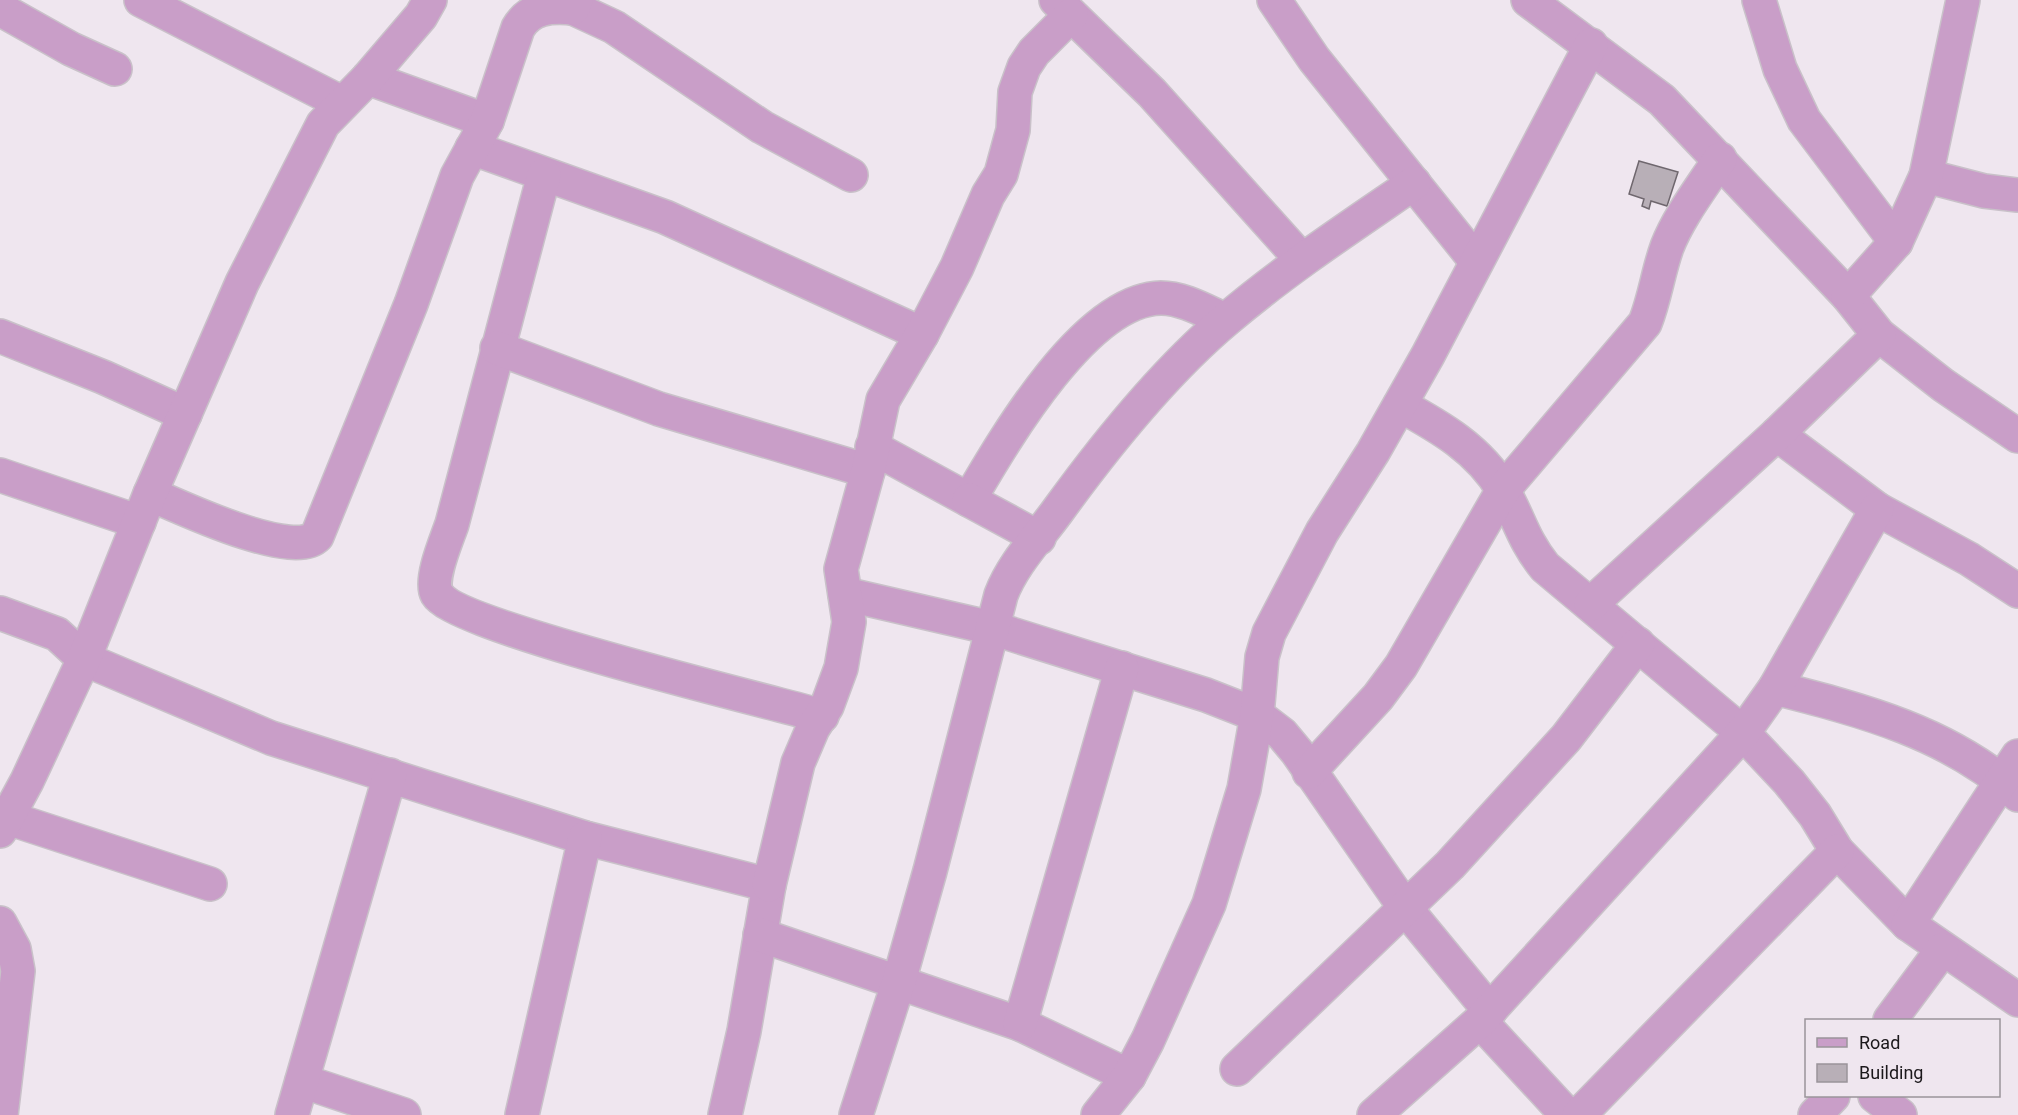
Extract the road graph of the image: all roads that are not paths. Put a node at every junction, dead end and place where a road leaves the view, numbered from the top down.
1 (141, 0) edge
2 (430, 0) edge
3 (1274, 0) edge
4 (1528, 0) edge
5 (1759, 0) edge
6 (1963, 0) edge
7 (575, 4) edge
8 (1064, 7) edge
9 (0, 9) edge
10 (1591, 45) junction
11 (115, 69) dead end
12 (368, 78) junction
13 (342, 103) junction
14 (479, 134) junction
15 (1720, 159) junction
16 (544, 175) junction
17 (851, 175) dead end
18 (1926, 176) junction
19 (1414, 183) junction
20 (2018, 195) edge
21 (1896, 242) junction
22 (1302, 260) junction
23 (1476, 261) junction
24 (1848, 297) junction
25 (1225, 320) junction
26 (922, 334) junction
27 (1879, 335) junction
28 (0, 336) edge
29 (497, 348) junction
30 (1400, 405) junction
31 (185, 414) junction
32 (1777, 434) junction
33 (2018, 436) edge
34 (870, 459) junction
35 (0, 475) edge
36 (1503, 490) junction
37 (969, 500) junction
38 (144, 508) junction
39 (1877, 509) junction
40 (1038, 538) junction
41 (2018, 591) edge
42 (845, 594) junction
43 (1591, 604) junction
44 (0, 613) edge
45 (992, 628) junction
46 (1638, 644) junction
47 (84, 659) junction
48 (1122, 668) junction
49 (1775, 688) junction
50 (1257, 715) junction
51 (822, 716) junction
52 (1743, 733) junction
53 (1309, 772) junction
54 (390, 775) junction
55 (14, 776) edge
56 (2013, 778) edge
57 (4, 824) edge
58 (585, 838) junction
59 (1837, 850) junction
60 (210, 884) dead end
61 (768, 885) junction
62 (1406, 909) junction
63 (0, 923) edge
64 (1908, 924) junction
65 (760, 935) junction
66 (1942, 950) junction
67 (899, 981) junction
68 (2018, 1000) edge
69 (1485, 1016) junction
70 (1891, 1019) edge
71 (1020, 1024) junction
72 (1237, 1069) dead end
73 (1129, 1076) junction
74 (302, 1081) junction
75 (1831, 1097) edge
76 (1878, 1097) edge
77 (1, 1115) edge
78 (292, 1115) edge
79 (404, 1115) edge
80 (522, 1115) edge
81 (725, 1115) edge
82 (856, 1115) edge
83 (1098, 1115) edge
84 (1374, 1115) edge
85 (1567, 1115) edge
86 (1579, 1115) edge
87 (1815, 1115) edge
88 (1900, 1115) edge

1 - 13 street
2 - 12 street
3 - 19 street
4 - 10 street
5 - 21 street
6 - 18 street
7 - 14 street
7 - 17 street
8 - 22 street
8 - 26 street
9 - 11 street
10 - 15 street
10 - 23 street
12 - 13 street
12 - 14 street
13 - 31 street
14 - 16 street
14 - 38 street
15 - 24 street
15 - 36 street
16 - 26 street
16 - 29 street
18 - 20 street
18 - 21 street
19 - 22 street
19 - 23 street
21 - 24 street
22 - 25 street
23 - 30 street
24 - 27 street
25 - 37 street
25 - 40 street
26 - 34 street
27 - 32 street
27 - 33 street
28 - 31 street
29 - 34 street
29 - 51 street
30 - 36 street
30 - 50 street
31 - 38 street
32 - 39 street
32 - 43 street
34 - 37 street
34 - 42 street
35 - 38 street
36 - 43 street
36 - 53 street
37 - 40 street
38 - 47 street
39 - 41 street
39 - 49 street
40 - 45 street
42 - 45 street
42 - 51 street
43 - 46 street
44 - 47 street
45 - 48 street
45 - 67 street
46 - 52 street
46 - 62 street
47 - 54 street
47 - 55 street
48 - 50 street
48 - 71 street
49 - 52 street
49 - 56 street
50 - 53 street
50 - 73 street
51 - 61 street
52 - 59 street
52 - 69 street
53 - 62 street
54 - 58 street
54 - 74 street
55 - 57 street
56 - 64 street
57 - 60 street
58 - 61 street
58 - 80 street
59 - 64 street
59 - 86 street
61 - 65 street
62 - 69 street
62 - 72 street
63 - 77 street
64 - 66 street
65 - 67 street
65 - 81 street
66 - 68 street
66 - 70 street
67 - 71 street
67 - 82 street
69 - 84 street
69 - 85 street
71 - 73 street
73 - 83 street
74 - 78 street
74 - 79 street
75 - 87 street
76 - 88 street

